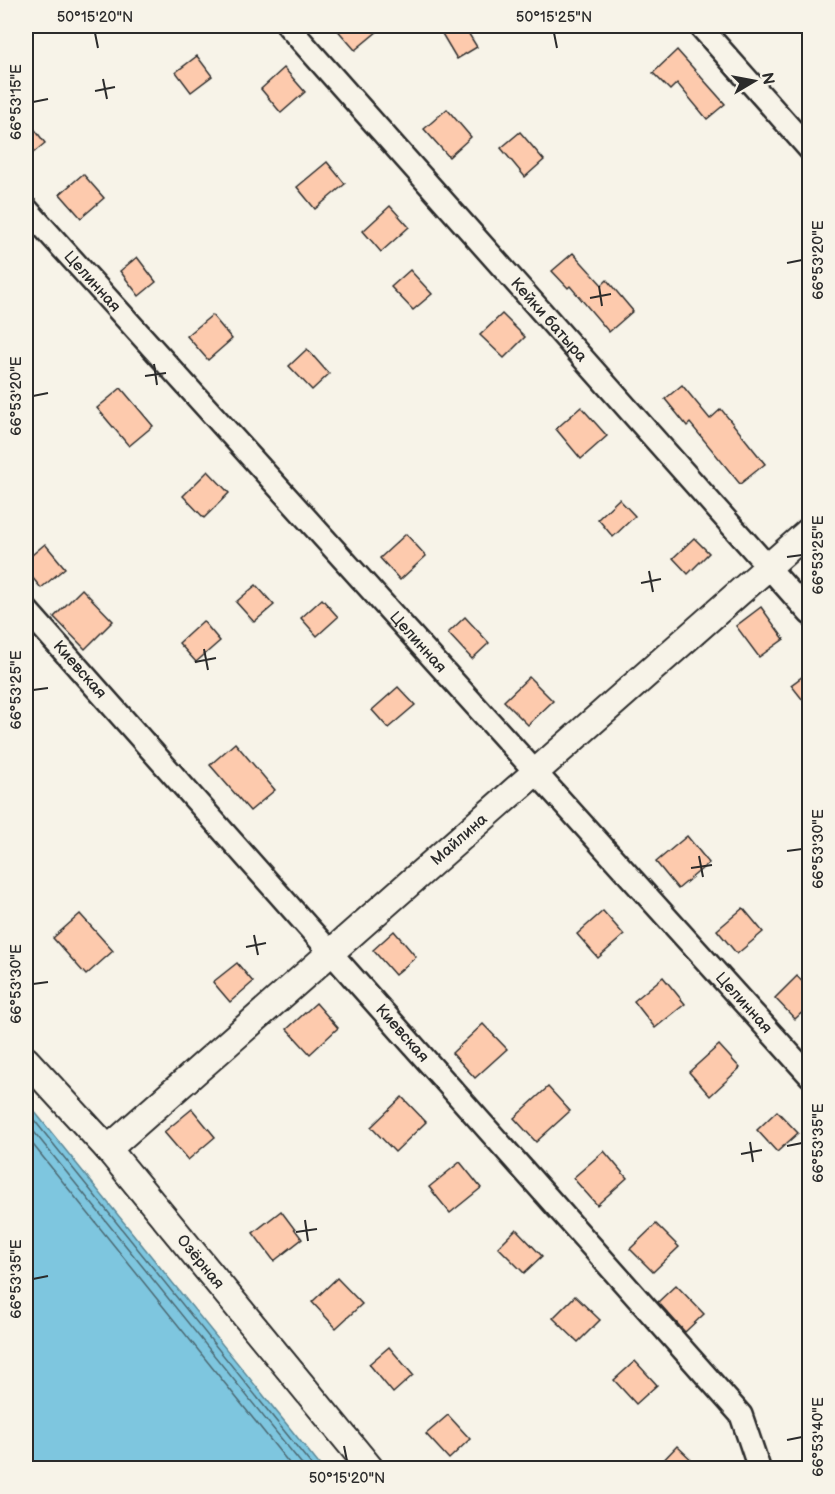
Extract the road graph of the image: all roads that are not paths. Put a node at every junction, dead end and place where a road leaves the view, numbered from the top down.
1 (288, 26) edge
2 (700, 26) edge
3 (810, 150) edge
4 (26, 208) edge
5 (810, 530) edge
6 (768, 567) junction
7 (26, 609) edge
8 (810, 614) edge
9 (535, 772) junction
10 (331, 952) junction
11 (26, 1060) edge
12 (810, 1076) edge
13 (108, 1149) junction
14 (370, 1468) edge
15 (759, 1468) edge

1 - 6 street, Кейки батыра
2 - 3 street
4 - 9 street, Целинная
5 - 6 street, Майлина
6 - 8 street, Кейки батыра
6 - 9 street, Майлина
7 - 10 street, Киевская
9 - 10 street, Майлина
9 - 12 street, Целинная
10 - 13 street, Майлина
10 - 15 street, Киевская
11 - 13 street, Озёрная
13 - 14 street, Озёрная

